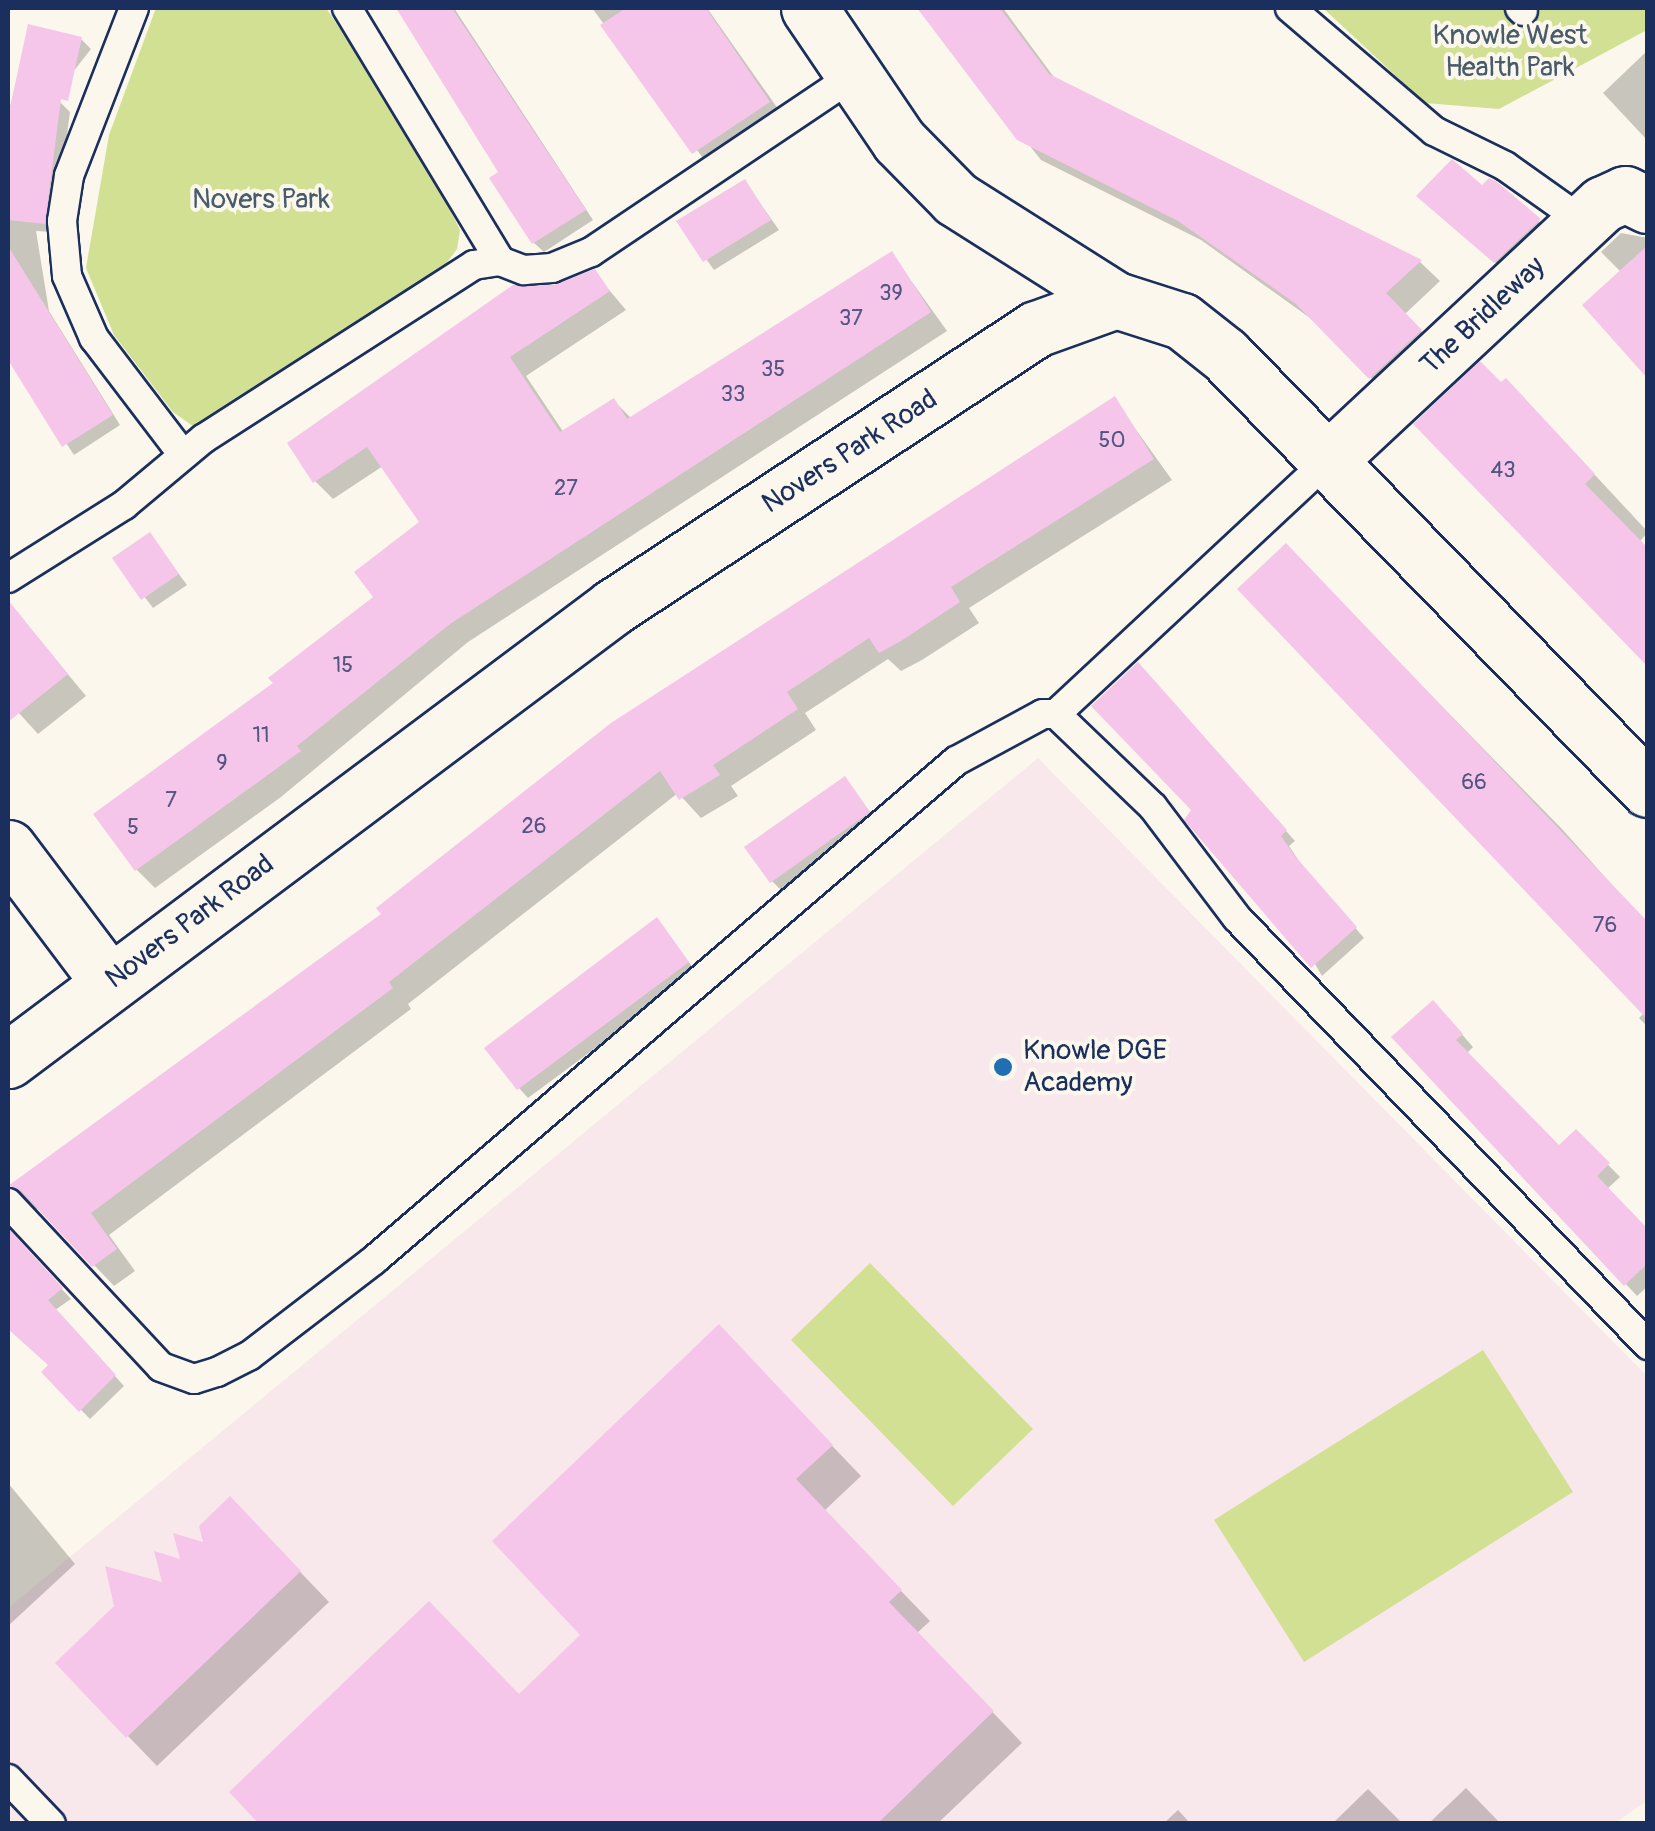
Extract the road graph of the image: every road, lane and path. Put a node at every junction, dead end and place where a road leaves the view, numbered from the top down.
1 (134, 8) edge
2 (347, 8) edge
3 (809, 8) edge
4 (1290, 8) edge
5 (854, 75) junction
6 (1648, 205) edge
7 (1584, 222) junction
8 (500, 261) junction
9 (1116, 300) junction
10 (183, 455) junction
11 (1327, 461) junction
12 (8, 578) edge
13 (1056, 714) junction
14 (1648, 789) edge
15 (8, 848) edge
16 (109, 982) junction
17 (8, 1060) edge
18 (8, 1203) edge
19 (1648, 1345) edge
20 (8, 1778) edge
21 (51, 1824) edge

1 - 10 lane
2 - 8 lane
3 - 5 street
4 - 7 lane
5 - 8 lane
5 - 9 street
6 - 7 street, The Bridleway
7 - 11 street, The Bridleway
8 - 10 lane
9 - 11 street
9 - 16 street, Novers Park Road
10 - 12 lane
11 - 13 lane
11 - 14 street
13 - 18 lane
13 - 19 lane
15 - 16 street
16 - 17 street, Novers Park Road
20 - 21 lane

